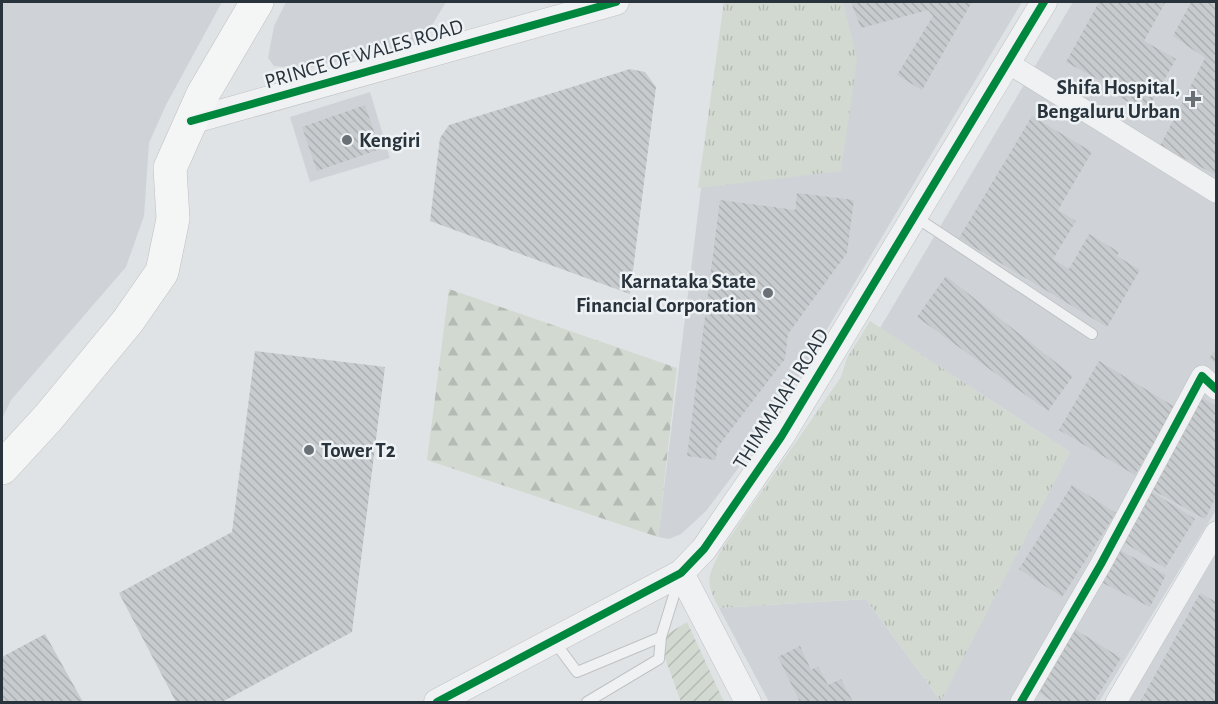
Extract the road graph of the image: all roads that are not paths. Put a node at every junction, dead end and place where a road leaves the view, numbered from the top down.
1 (257, 2) edge
2 (616, 2) edge
3 (1044, 2) edge
4 (1008, 63) junction
5 (191, 121) junction
6 (1216, 192) edge
7 (914, 216) junction
8 (1092, 334) dead end
9 (1216, 389) edge
10 (2, 468) edge
11 (1216, 532) edge
12 (681, 573) junction
13 (661, 637) junction
14 (554, 640) junction
15 (437, 702) edge
16 (590, 702) edge
17 (748, 702) edge
18 (1021, 702) edge
19 (1116, 702) edge

1 - 5 main road
2 - 5 street, PRINCE OF WALES ROAD
3 - 4 street, THIMMAIAH ROAD
4 - 6 street
4 - 7 street, THIMMAIAH ROAD
5 - 10 main road
7 - 8 lane
7 - 12 street, THIMMAIAH ROAD
9 - 18 street
11 - 19 street
12 - 13 lane
12 - 14 street, THIMMAIAH ROAD
12 - 17 street
13 - 14 lane
13 - 16 lane
14 - 15 street, THIMMAIAH ROAD

